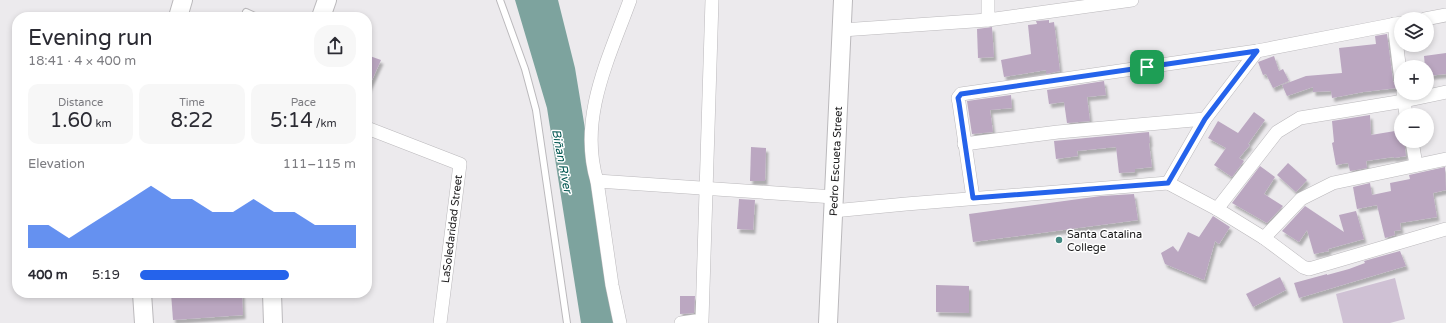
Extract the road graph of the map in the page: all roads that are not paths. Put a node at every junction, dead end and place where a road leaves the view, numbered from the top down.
1 (183, 0) edge
2 (327, 0) edge
3 (500, 0) edge
4 (630, 0) edge
5 (712, 0) edge
6 (843, 0) edge
7 (988, 0) edge
8 (1132, 0) edge
9 (179, 12) edge
10 (323, 12) edge
11 (1446, 15) edge
12 (1434, 17) edge
13 (988, 20) junction
14 (1394, 25) edge
15 (842, 30) junction
16 (1257, 51) junction
17 (1446, 92) edge
18 (1434, 93) edge
19 (1394, 99) edge
20 (1205, 119) junction
21 (372, 130) edge
22 (964, 144) junction
23 (1413, 148) edge
24 (1446, 159) edge
25 (1416, 165) junction
26 (597, 181) junction
27 (1168, 183) junction
28 (706, 188) junction
29 (973, 198) junction
30 (833, 204) junction
31 (1217, 209) junction
32 (1446, 229) edge
33 (1264, 238) junction
34 (142, 298) edge
35 (272, 298) edge
36 (144, 323) edge
37 (272, 323) edge
38 (440, 323) edge
39 (567, 323) edge
40 (620, 323) edge
41 (681, 323) edge
42 (828, 323) edge

1 - 9 street
2 - 10 street
3 - 39 lane
4 - 26 street
5 - 28 street
6 - 15 street, Pedro Escueta Street
7 - 13 street
8 - 13 street
11 - 12 street
13 - 15 street
14 - 16 street
15 - 30 street, Pedro Escueta Street
16 - 20 street
16 - 22 street
17 - 18 street
19 - 31 street
20 - 22 street
20 - 27 street
21 - 38 street, LaSoledaridad Street
22 - 29 street
23 - 25 street
24 - 25 street
25 - 33 street
26 - 28 street
26 - 40 street
27 - 29 street
27 - 31 street
28 - 30 street
28 - 41 street
29 - 30 street
30 - 42 street, Pedro Escueta Street
31 - 33 street
32 - 33 street
34 - 36 street
35 - 37 street

